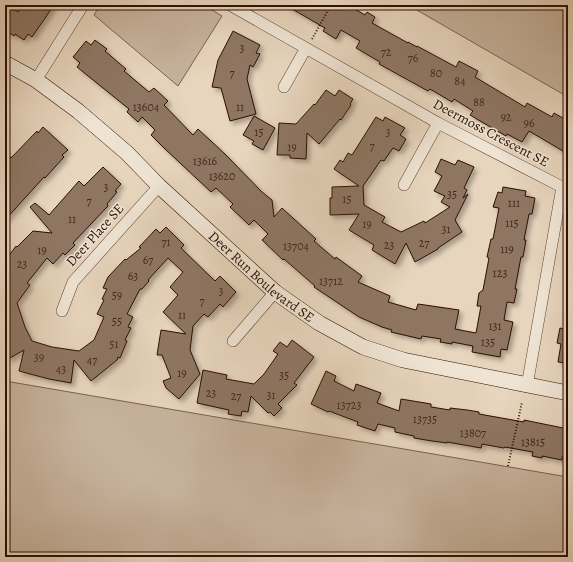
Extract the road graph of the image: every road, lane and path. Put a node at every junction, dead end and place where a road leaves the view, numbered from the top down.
1 (83, 5) edge
2 (230, 5) edge
3 (331, 5) edge
4 (306, 48) junction
5 (5, 63) edge
6 (36, 80) junction
7 (284, 87) dead end
8 (438, 123) junction
9 (159, 186) junction
10 (404, 186) dead end
11 (275, 292) junction
12 (62, 310) dead end
13 (232, 341) dead end
14 (527, 386) junction
15 (568, 393) edge
16 (522, 402) dead end
17 (508, 466) dead end

1 - 6 street
2 - 4 street, Deermoss Crescent SE
3 - 4 path
4 - 7 street
4 - 8 street, Deermoss Crescent SE
5 - 6 street, Deer Run Boulevard SE
6 - 9 street, Deer Run Boulevard SE
8 - 10 street
8 - 14 street, Deermoss Crescent SE
9 - 11 street, Deer Run Boulevard SE
9 - 12 street, Deer Place SE
11 - 13 street
11 - 14 street, Deer Run Boulevard SE
14 - 15 street, Deer Run Boulevard SE
16 - 17 path

